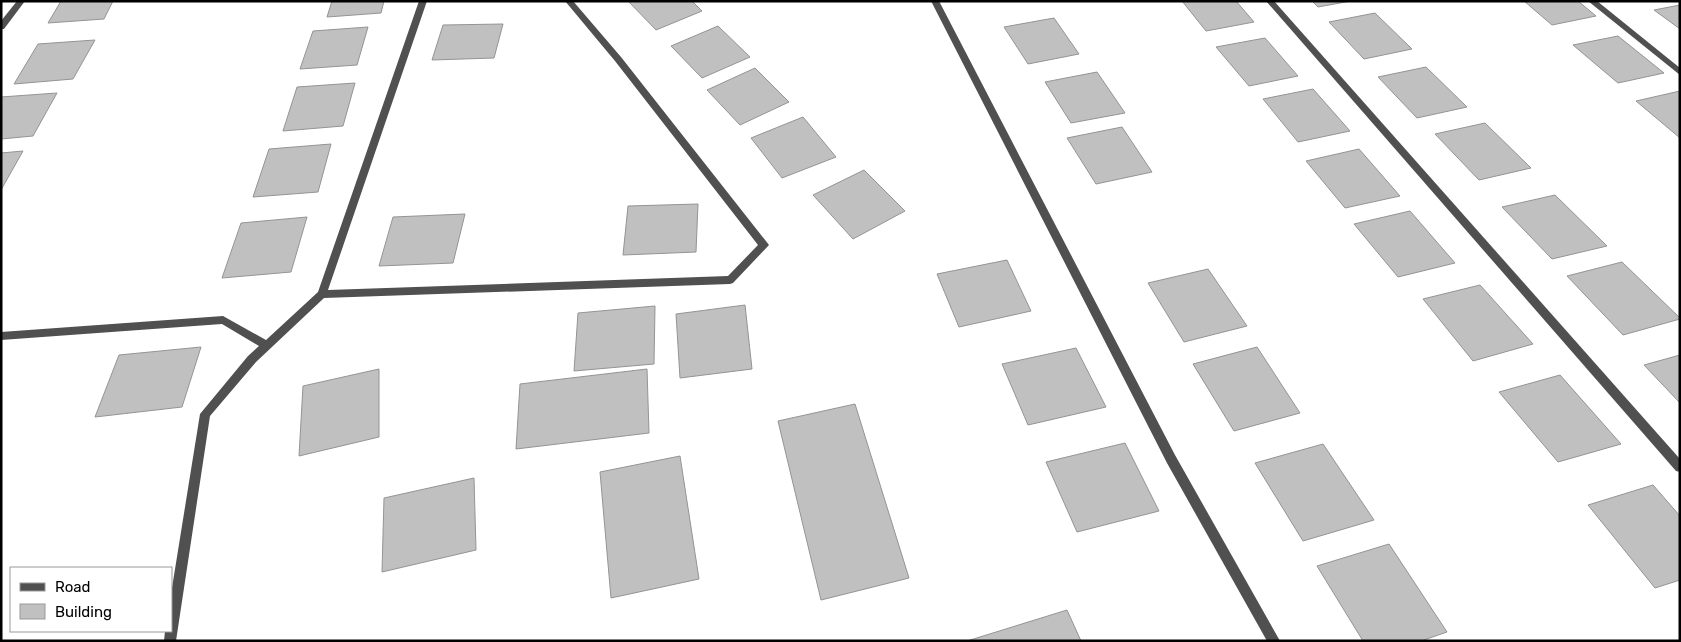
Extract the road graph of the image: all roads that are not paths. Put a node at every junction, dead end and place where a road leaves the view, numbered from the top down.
1 (21, 1) edge
2 (423, 1) edge
3 (569, 1) edge
4 (935, 1) edge
5 (1270, 1) edge
6 (1592, 1) edge
7 (1, 28) edge
8 (1680, 72) edge
9 (322, 294) junction
10 (1, 336) edge
11 (267, 345) junction
12 (1680, 467) edge
13 (172, 628) edge
14 (1274, 641) edge

1 - 7 street
2 - 9 street
3 - 9 street
4 - 14 street
5 - 12 street
6 - 8 street
9 - 11 street
10 - 11 street
11 - 13 street

